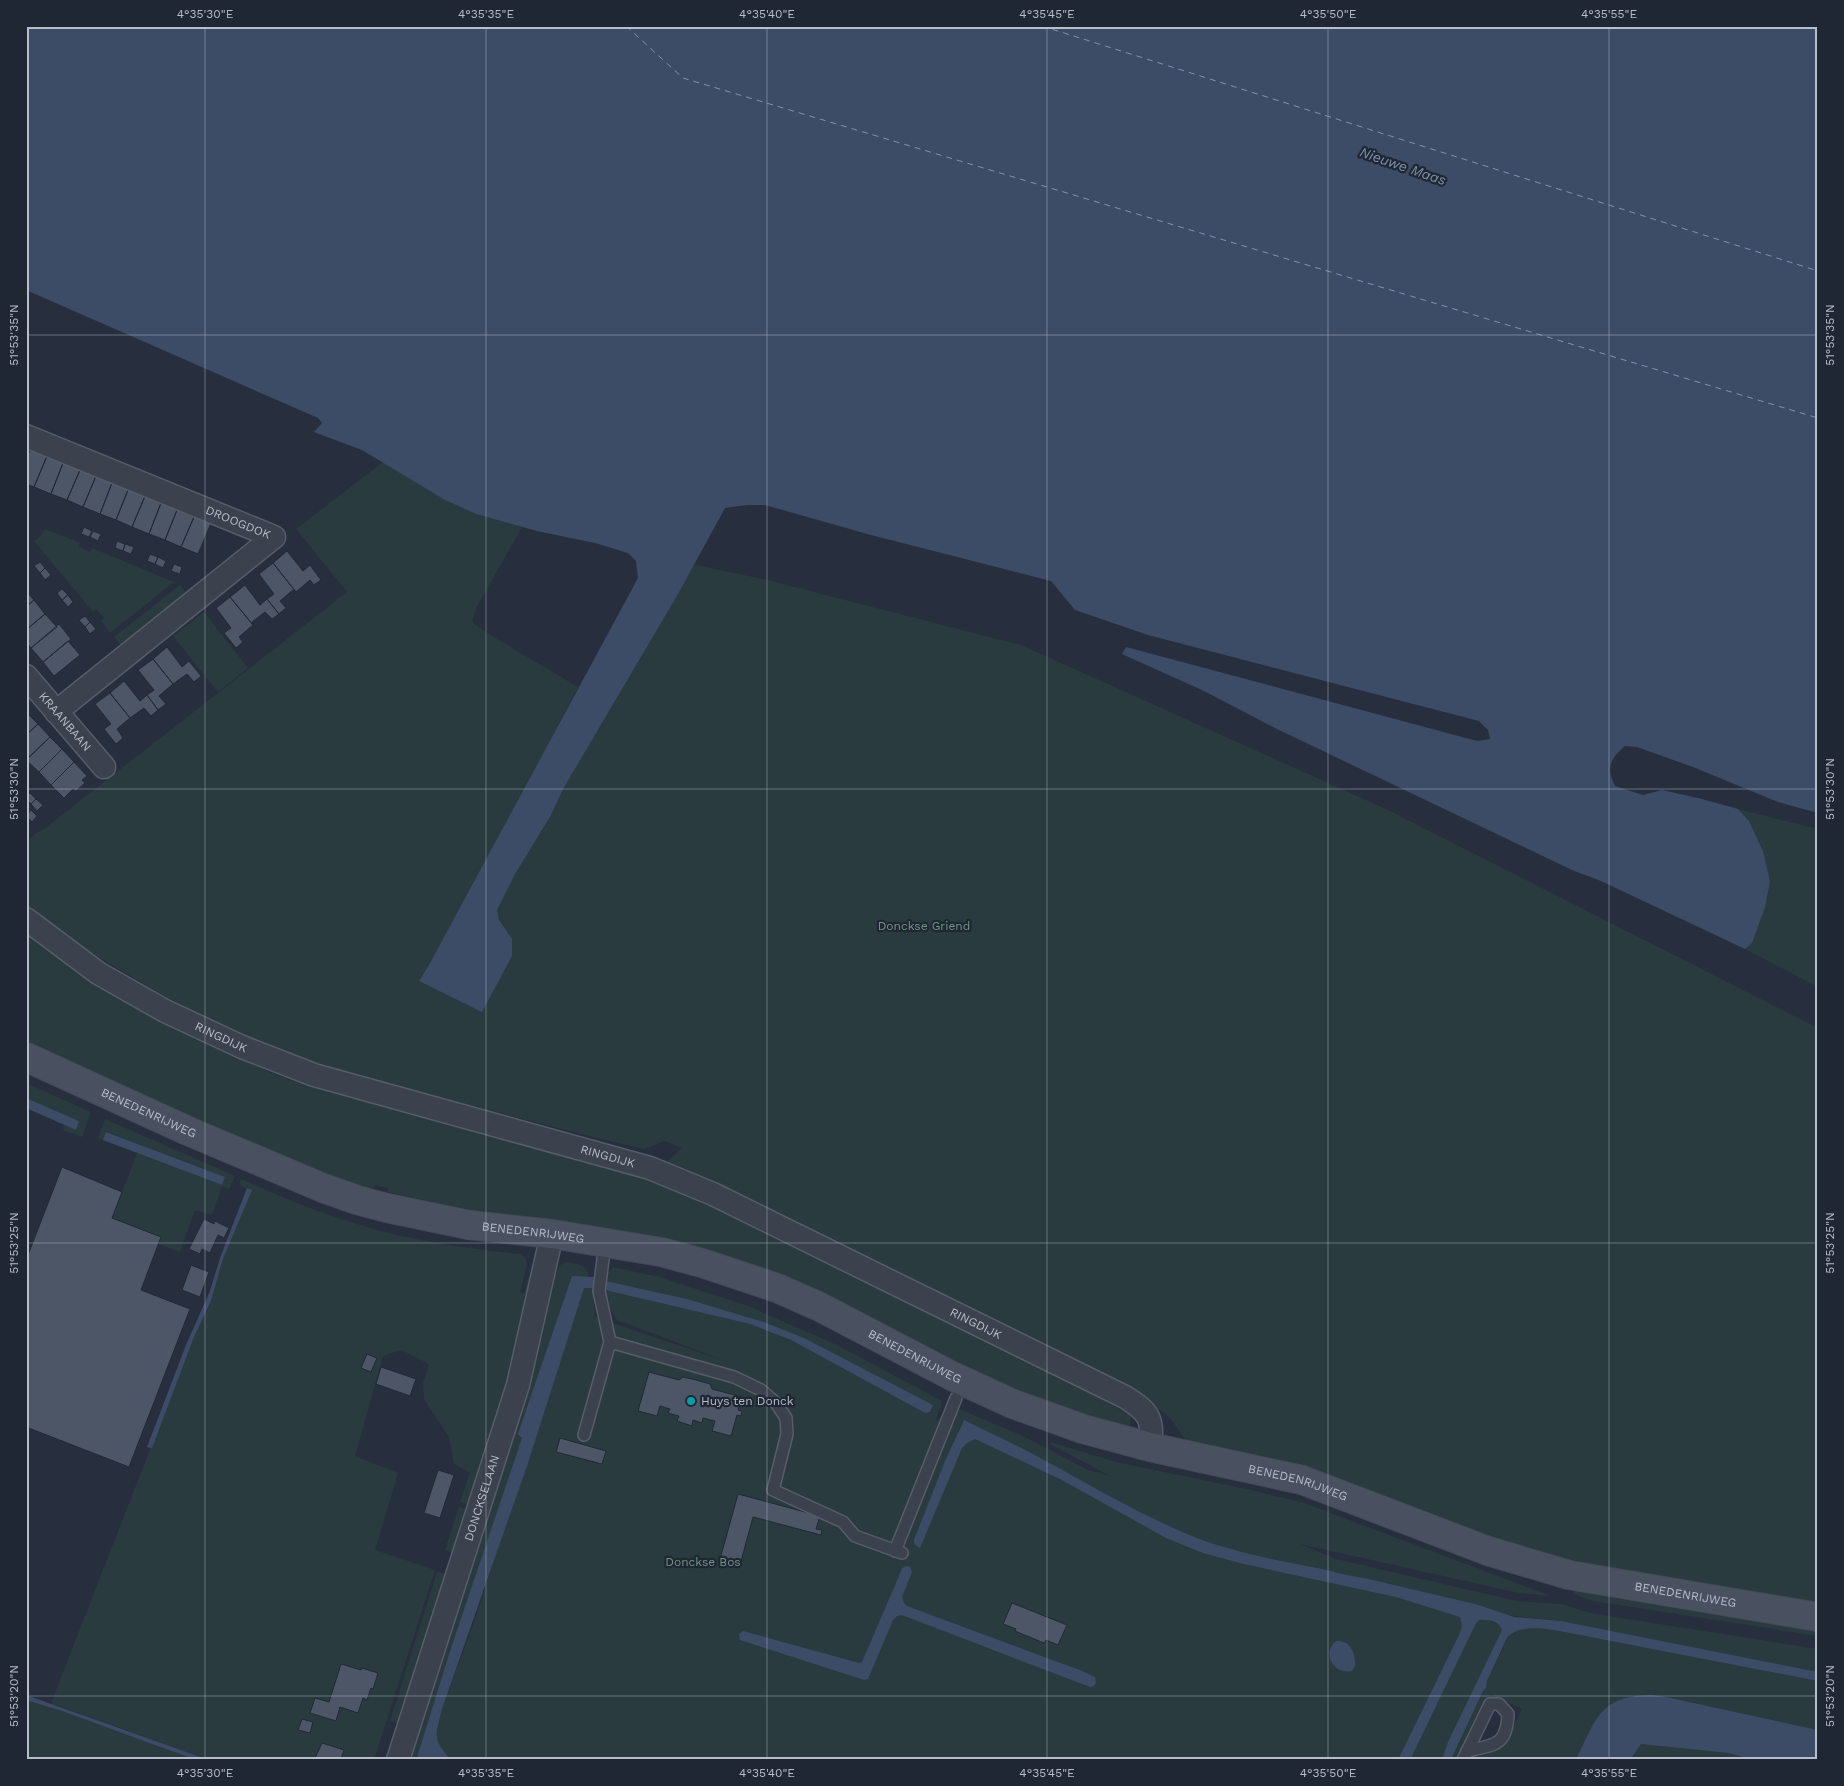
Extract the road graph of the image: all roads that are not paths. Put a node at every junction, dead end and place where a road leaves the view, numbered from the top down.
1 (26, 436) edge
2 (26, 676) edge
3 (56, 712) junction
4 (104, 767) dead end
5 (26, 920) edge
6 (26, 1057) edge
7 (552, 1234) junction
8 (605, 1241) junction
9 (610, 1342) junction
10 (956, 1398) dead end
11 (584, 1435) dead end
12 (1150, 1447) junction
13 (1818, 1617) edge
14 (398, 1760) edge

1 - 3 street, DROOGDOK
2 - 3 street, KRAANBAAN
3 - 4 street, KRAANBAAN
5 - 12 street, RINGDIJK
6 - 7 street, BENEDENRIJWEG
7 - 8 street, BENEDENRIJWEG
7 - 14 street, DONCKSELAAN
8 - 9 lane
8 - 12 street, BENEDENRIJWEG
9 - 10 lane
9 - 11 lane
12 - 13 street, BENEDENRIJWEG

